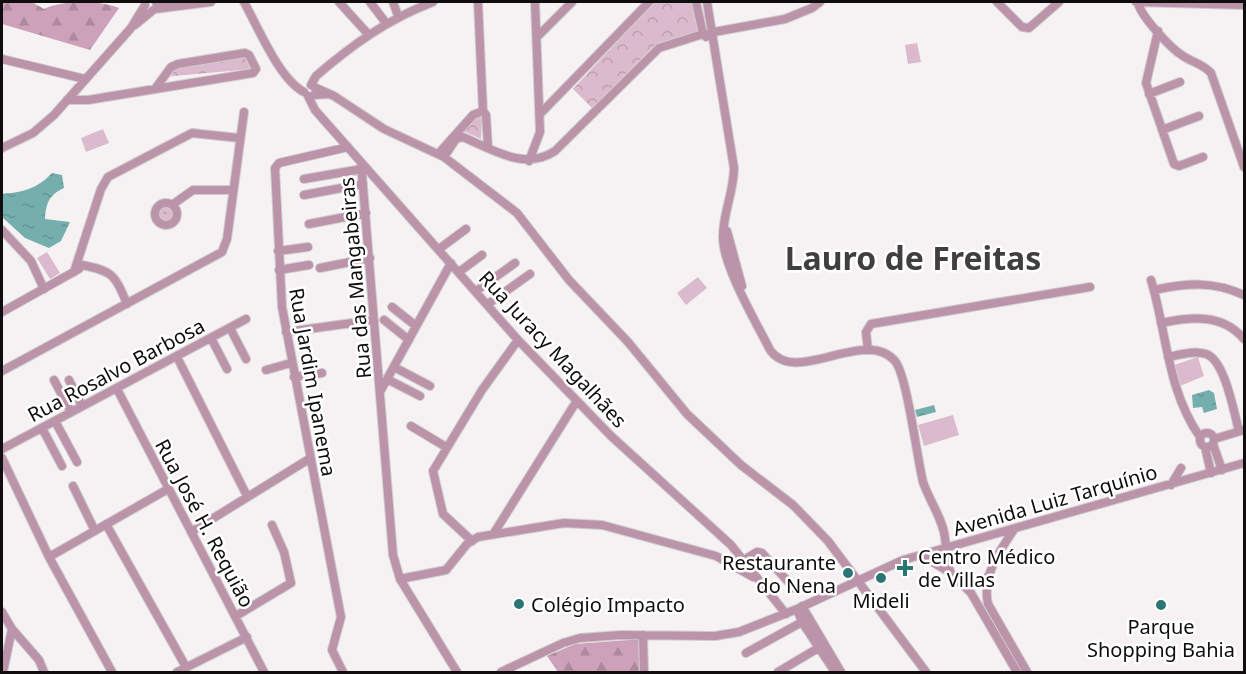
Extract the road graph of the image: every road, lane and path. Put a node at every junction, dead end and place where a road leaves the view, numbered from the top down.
1 (211, 2) edge
2 (244, 2) edge
3 (339, 2) edge
4 (370, 2) edge
5 (393, 2) edge
6 (433, 2) edge
7 (478, 2) edge
8 (535, 2) edge
9 (572, 2) edge
10 (649, 2) edge
11 (696, 2) edge
12 (707, 2) edge
13 (820, 2) edge
14 (997, 2) edge
15 (1059, 2) edge
16 (1137, 2) edge
17 (145, 3) edge
18 (1159, 3) edge
19 (1245, 5) edge
20 (155, 6) edge
21 (398, 16) junction
22 (386, 23) junction
23 (131, 28) junction
24 (1158, 31) junction
25 (368, 34) junction
26 (703, 34) junction
27 (537, 37) junction
28 (712, 37) junction
29 (2, 59) edge
30 (86, 79) junction
31 (1180, 82) dead end
32 (155, 89) junction
33 (310, 91) junction
34 (1149, 94) junction
35 (67, 100) junction
36 (483, 111) junction
37 (244, 112) dead end
38 (540, 114) junction
39 (1199, 116) dead end
40 (1162, 130) junction
41 (239, 138) junction
42 (348, 147) junction
43 (488, 147) junction
44 (2, 148) edge
45 (441, 155) junction
46 (1203, 157) dead end
47 (529, 161) junction
48 (361, 165) junction
49 (1245, 167) edge
50 (304, 179) dead end
51 (363, 184) junction
52 (233, 190) junction
53 (304, 195) dead end
54 (172, 205) dead end
55 (366, 213) junction
56 (309, 224) dead end
57 (466, 229) dead end
58 (2, 230) edge
59 (308, 247) dead end
60 (439, 249) junction
61 (278, 251) junction
62 (82, 254) junction
63 (482, 255) dead end
64 (370, 258) junction
65 (451, 262) junction
66 (515, 263) dead end
67 (82, 265) junction
68 (309, 265) dead end
69 (320, 268) dead end
70 (279, 270) junction
71 (74, 272) junction
72 (459, 272) junction
73 (530, 274) dead end
74 (1151, 280) dead end
75 (1090, 287) dead end
76 (44, 289) junction
77 (1154, 290) junction
78 (476, 291) junction
79 (1245, 295) edge
80 (127, 304) junction
81 (488, 304) junction
82 (392, 307) dead end
83 (2, 312) edge
84 (246, 319) dead end
85 (384, 320) dead end
86 (367, 321) dead end
87 (1161, 323) junction
88 (416, 326) junction
89 (230, 328) junction
90 (286, 334) junction
91 (211, 339) junction
92 (409, 339) junction
93 (1245, 339) edge
94 (518, 340) junction
95 (868, 350) junction
96 (177, 357) junction
97 (1168, 357) junction
98 (246, 359) dead end
99 (291, 363) junction
100 (394, 367) junction
101 (227, 369) dead end
102 (266, 370) dead end
103 (2, 371) edge
104 (322, 373) dead end
105 (294, 377) junction
106 (387, 379) junction
107 (54, 380) dead end
108 (69, 380) dead end
109 (430, 386) dead end
110 (117, 389) junction
111 (381, 390) junction
112 (420, 396) dead end
113 (576, 402) junction
114 (82, 406) junction
115 (71, 412) junction
116 (54, 421) junction
117 (411, 426) dead end
118 (42, 428) junction
119 (1242, 431) edge
120 (1200, 437) junction
121 (1214, 441) junction
122 (446, 447) junction
123 (1204, 447) junction
124 (2, 448) edge
125 (2, 458) edge
126 (309, 459) junction
127 (77, 462) dead end
128 (1245, 463) edge
129 (62, 466) dead end
130 (1181, 468) dead end
131 (1222, 470) junction
132 (1211, 473) junction
133 (1171, 485) junction
134 (73, 486) dead end
135 (168, 489) junction
136 (247, 495) junction
137 (106, 524) junction
138 (272, 525) dead end
139 (95, 531) junction
140 (1013, 531) junction
141 (191, 532) junction
142 (494, 533) junction
143 (945, 537) junction
144 (990, 537) junction
145 (472, 541) junction
146 (956, 545) junction
147 (945, 549) junction
148 (999, 552) junction
149 (921, 555) junction
150 (49, 558) junction
151 (946, 558) junction
152 (744, 560) junction
153 (951, 573) junction
154 (990, 574) junction
155 (400, 579) junction
156 (756, 579) junction
157 (858, 579) junction
158 (958, 579) junction
159 (794, 588) dead end
160 (800, 608) junction
161 (2, 612) edge
162 (786, 614) junction
163 (236, 616) junction
164 (802, 622) junction
165 (12, 629) junction
166 (811, 629) junction
167 (643, 635) junction
168 (247, 637) junction
169 (821, 646) junction
170 (29, 650) junction
171 (8, 651) junction
172 (746, 653) dead end
173 (830, 660) junction
174 (186, 667) junction
175 (3, 672) edge
176 (44, 672) edge
177 (112, 672) edge
178 (177, 672) edge
179 (264, 672) edge
180 (343, 672) edge
181 (457, 672) edge
182 (501, 672) edge
183 (644, 672) edge
184 (778, 672) edge
185 (835, 672) edge
186 (841, 672) edge
187 (926, 672) edge
188 (1017, 672) edge
189 (1026, 672) edge

1 - 20 street
2 - 33 street
3 - 25 street
4 - 22 street
5 - 21 street
6 - 21 street
7 - 36 street
8 - 27 street
9 - 27 street
10 - 38 street
11 - 26 street
12 - 28 street
13 - 28 street
14 - 15 street
16 - 18 street
16 - 24 street
17 - 20 street
17 - 23 street
18 - 19 street
20 - 23 street
21 - 22 street
22 - 25 street
23 - 30 street
24 - 34 street
24 - 49 street
25 - 33 street
26 - 28 street
26 - 47 street
27 - 38 street
28 - 95 street
29 - 30 street
30 - 35 street
31 - 34 street
32 - 32 street
32 - 35 street
33 - 42 street, Rua Juracy Magalhães
33 - 45 street
34 - 40 street
35 - 44 street
36 - 43 street
36 - 45 street
37 - 41 street
38 - 47 street
39 - 40 street
40 - 46 street
41 - 52 street
41 - 62 street
42 - 48 street, Rua Juracy Magalhães
42 - 61 street, Rua Jardim Ipanema
43 - 45 street
43 - 47 street
45 - 157 street
48 - 50 street
48 - 51 street, Rua das Mangabeiras
48 - 60 street, Rua Juracy Magalhães
51 - 53 street
51 - 55 street, Rua das Mangabeiras
52 - 54 street
52 - 80 street
55 - 56 street
55 - 64 street, Rua das Mangabeiras
57 - 60 street
58 - 76 street
59 - 61 street
60 - 65 street, Rua Juracy Magalhães
61 - 70 street, Rua Jardim Ipanema
62 - 67 street
62 - 71 street
63 - 72 street
64 - 69 street
64 - 111 street, Rua das Mangabeiras
65 - 72 street, Rua Juracy Magalhães
65 - 88 street, Rua das Mangabeiras
66 - 78 street
67 - 71 street
67 - 80 street
68 - 70 street
70 - 90 street, Rua Jardim Ipanema
71 - 76 street
72 - 78 street, Rua Juracy Magalhães
73 - 81 street
74 - 77 street
75 - 95 street
76 - 83 street
77 - 79 street
77 - 87 street
78 - 81 street, Rua Juracy Magalhães
80 - 103 street
81 - 94 street, Rua Juracy Magalhães
82 - 88 street
84 - 89 street, Rua Rosalvo Barbosa
85 - 92 street
86 - 90 street
87 - 93 street
87 - 97 street
88 - 92 street, Rua das Mangabeiras
89 - 91 street, Rua Rosalvo Barbosa
89 - 98 street
90 - 99 street, Rua Jardim Ipanema
91 - 96 street, Rua Rosalvo Barbosa
91 - 101 street
92 - 100 street, Rua das Mangabeiras
94 - 113 street, Rua Juracy Magalhães
94 - 122 street
95 - 143 street
96 - 110 street, Rua Rosalvo Barbosa
96 - 136 street
97 - 119 street
97 - 120 street
99 - 102 street
99 - 105 street, Rua Jardim Ipanema
100 - 106 street, Rua das Mangabeiras
100 - 109 street
104 - 105 street
105 - 126 street, Rua Jardim Ipanema
106 - 111 street, Rua das Mangabeiras
106 - 112 street
107 - 115 street
108 - 114 street
110 - 114 street, Rua Rosalvo Barbosa
110 - 135 street, Rua José H. Requião
111 - 155 street, Rua das Mangabeiras
113 - 142 street
113 - 152 street, Rua Juracy Magalhães
114 - 115 street, Rua Rosalvo Barbosa
115 - 116 street, Rua Rosalvo Barbosa
116 - 118 street, Rua Rosalvo Barbosa
116 - 127 street
117 - 122 street
118 - 124 street, Rua Rosalvo Barbosa
118 - 129 street
119 - 121 street
120 - 121 street
120 - 123 street
121 - 123 street
121 - 131 street
122 - 145 street
123 - 132 street
125 - 150 street
126 - 136 street
126 - 180 street, Rua Jardim Ipanema
128 - 131 street, Avenida Luiz Tarquínio
130 - 133 street
131 - 132 street, Avenida Luiz Tarquínio
132 - 133 street, Avenida Luiz Tarquínio
133 - 140 street, Avenida Luiz Tarquínio
134 - 139 street
135 - 137 street
135 - 141 street, Rua José H. Requião
136 - 141 street
137 - 139 street
137 - 174 street
138 - 163 street
139 - 150 street
140 - 144 street, Avenida Luiz Tarquínio
140 - 148 street
141 - 163 street, Rua José H. Requião
142 - 145 street
142 - 156 street
143 - 146 street
143 - 147 street
144 - 146 street, Avenida Luiz Tarquínio
144 - 148 street
145 - 155 street
146 - 147 street, Avenida Luiz Tarquínio
146 - 151 street
147 - 149 street, Avenida Luiz Tarquínio
147 - 151 street
148 - 154 street
149 - 153 street
149 - 157 street, Avenida Luiz Tarquínio
150 - 177 street
151 - 153 street
152 - 156 street, Rua Juracy Magalhães
152 - 159 street
153 - 158 street
154 - 158 street
154 - 189 street
155 - 181 street, Rua das Mangabeiras
156 - 162 street, Rua Juracy Magalhães
157 - 160 street, Avenida Luiz Tarquínio
157 - 187 street
158 - 188 street
160 - 162 street, Avenida Luiz Tarquínio
160 - 164 street
160 - 166 street
161 - 165 street
162 - 167 street, Avenida Luiz Tarquínio
163 - 168 street, Rua José H. Requião
164 - 166 street
164 - 172 street
165 - 170 street
165 - 171 street
166 - 169 street
167 - 182 street, Avenida Luiz Tarquínio
167 - 183 street
168 - 174 street
168 - 179 street, Rua José H. Requião
169 - 173 street
169 - 184 street
170 - 171 street
170 - 176 street
171 - 175 street
173 - 185 street
173 - 186 street
174 - 178 street

